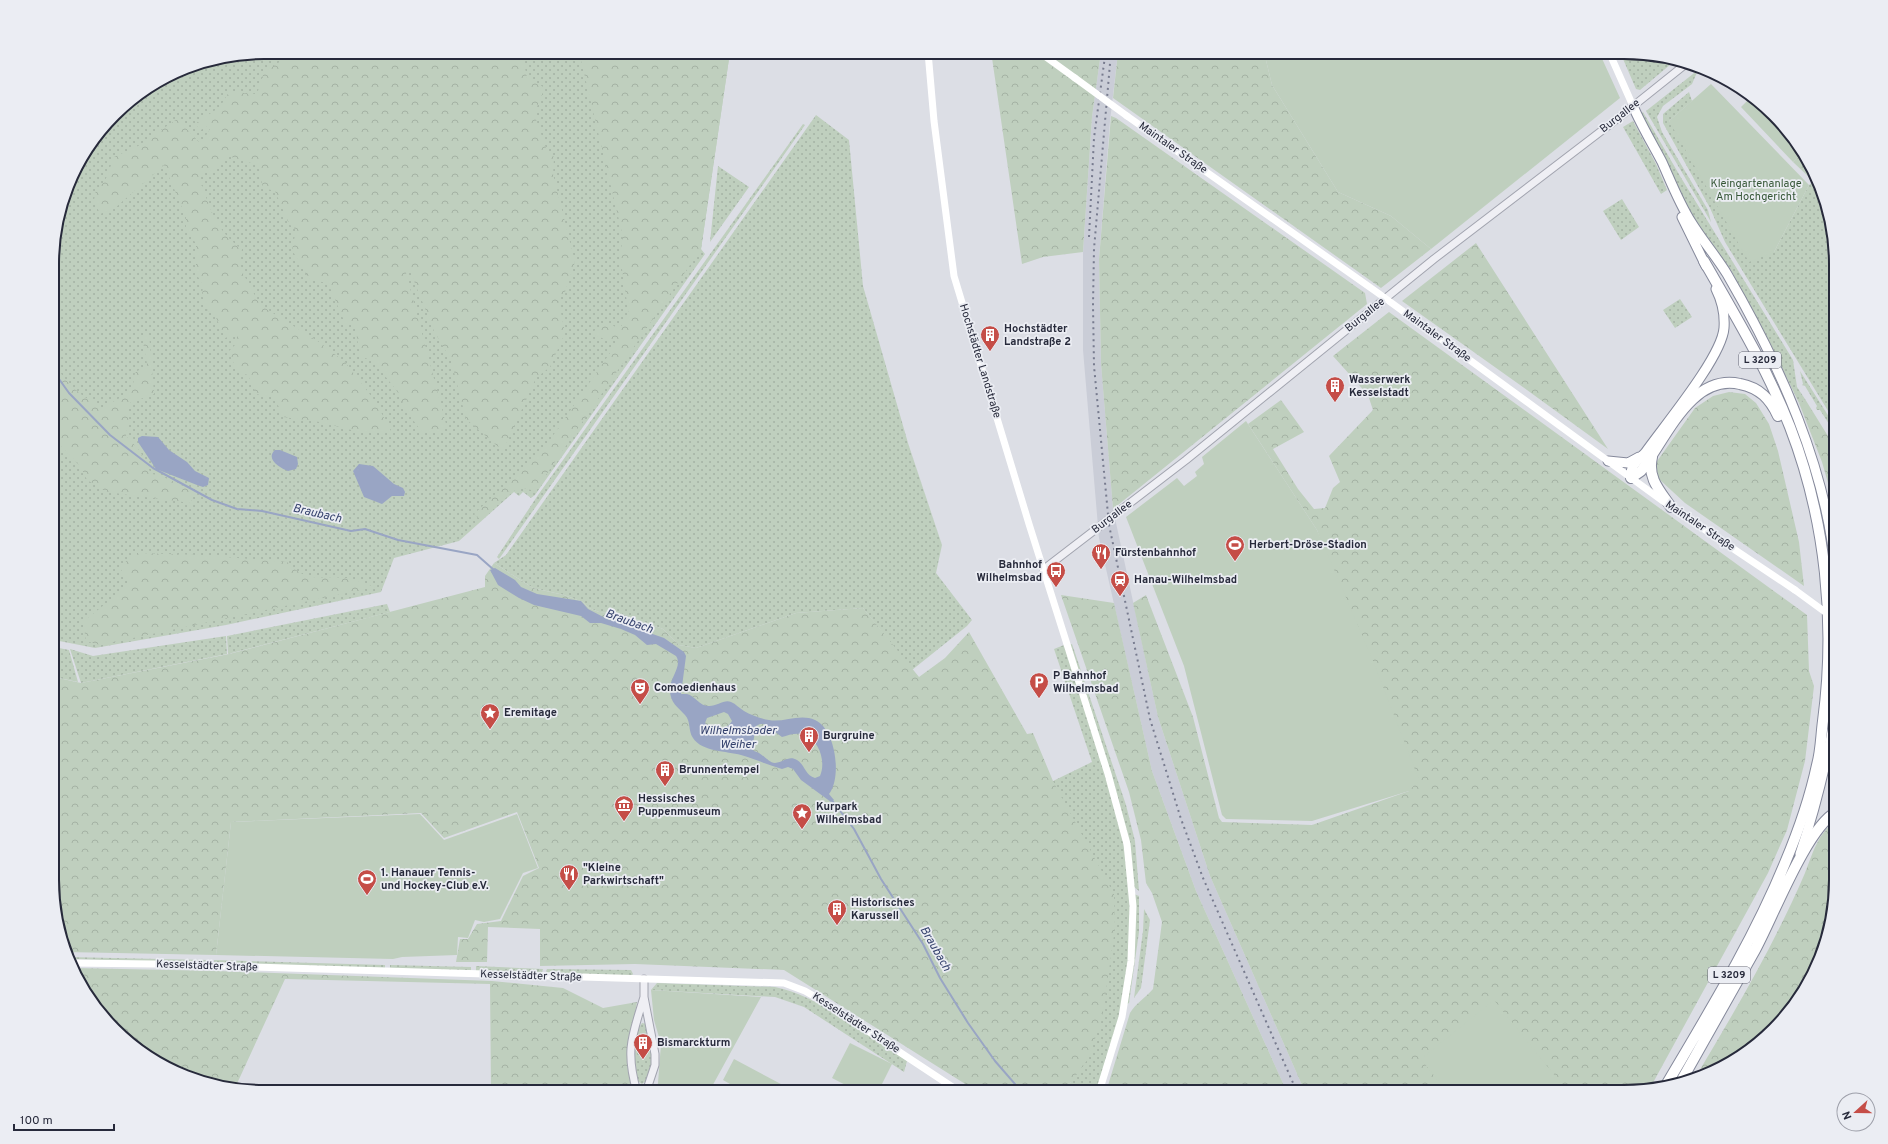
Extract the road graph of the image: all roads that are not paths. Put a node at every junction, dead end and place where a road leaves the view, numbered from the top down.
1 (929, 59) edge
2 (1048, 59) edge
3 (1612, 59) edge
4 (1681, 67) edge
5 (1633, 106) junction
6 (1661, 161) junction
7 (1704, 261) junction
8 (1386, 299) junction
9 (1648, 455) junction
10 (1608, 461) junction
11 (1803, 465) junction
12 (1631, 478) junction
13 (1672, 507) junction
14 (1829, 531) edge
15 (1044, 569) junction
16 (1829, 615) edge
17 (1829, 751) edge
18 (1829, 817) edge
19 (1795, 866) junction
20 (77, 963) edge
21 (644, 979) junction
22 (644, 997) junction
23 (1684, 1076) edge
24 (1669, 1080) edge
25 (635, 1085) edge
26 (648, 1085) edge
27 (949, 1085) edge
28 (1101, 1085) edge

1 - 15 main road, Hochstädter Landstraße
2 - 8 main road, Maintaler Straße, bridge
3 - 5 main road, L 3209
4 - 5 street, Burgallee
5 - 6 highway, L 3209
5 - 8 street, Burgallee
6 - 7 highway, L 3209
6 - 14 highway, L 3209
7 - 9 highway
7 - 11 highway, L 3209
8 - 10 main road, Maintaler Straße
8 - 15 street, Burgallee
9 - 10 highway
9 - 11 highway
9 - 12 highway
9 - 13 highway
10 - 12 main road, Maintaler Straße
11 - 24 highway, L 3209
12 - 13 main road, Maintaler Straße
13 - 16 main road, Maintaler Straße, bridge
15 - 28 main road, Hochstädter Landstraße
17 - 19 highway, L 3209
18 - 19 highway
19 - 23 highway, L 3209
20 - 21 main road, Kesselstädter Straße
21 - 22 street
21 - 27 main road, Kesselstädter Straße
22 - 25 street
22 - 26 street

